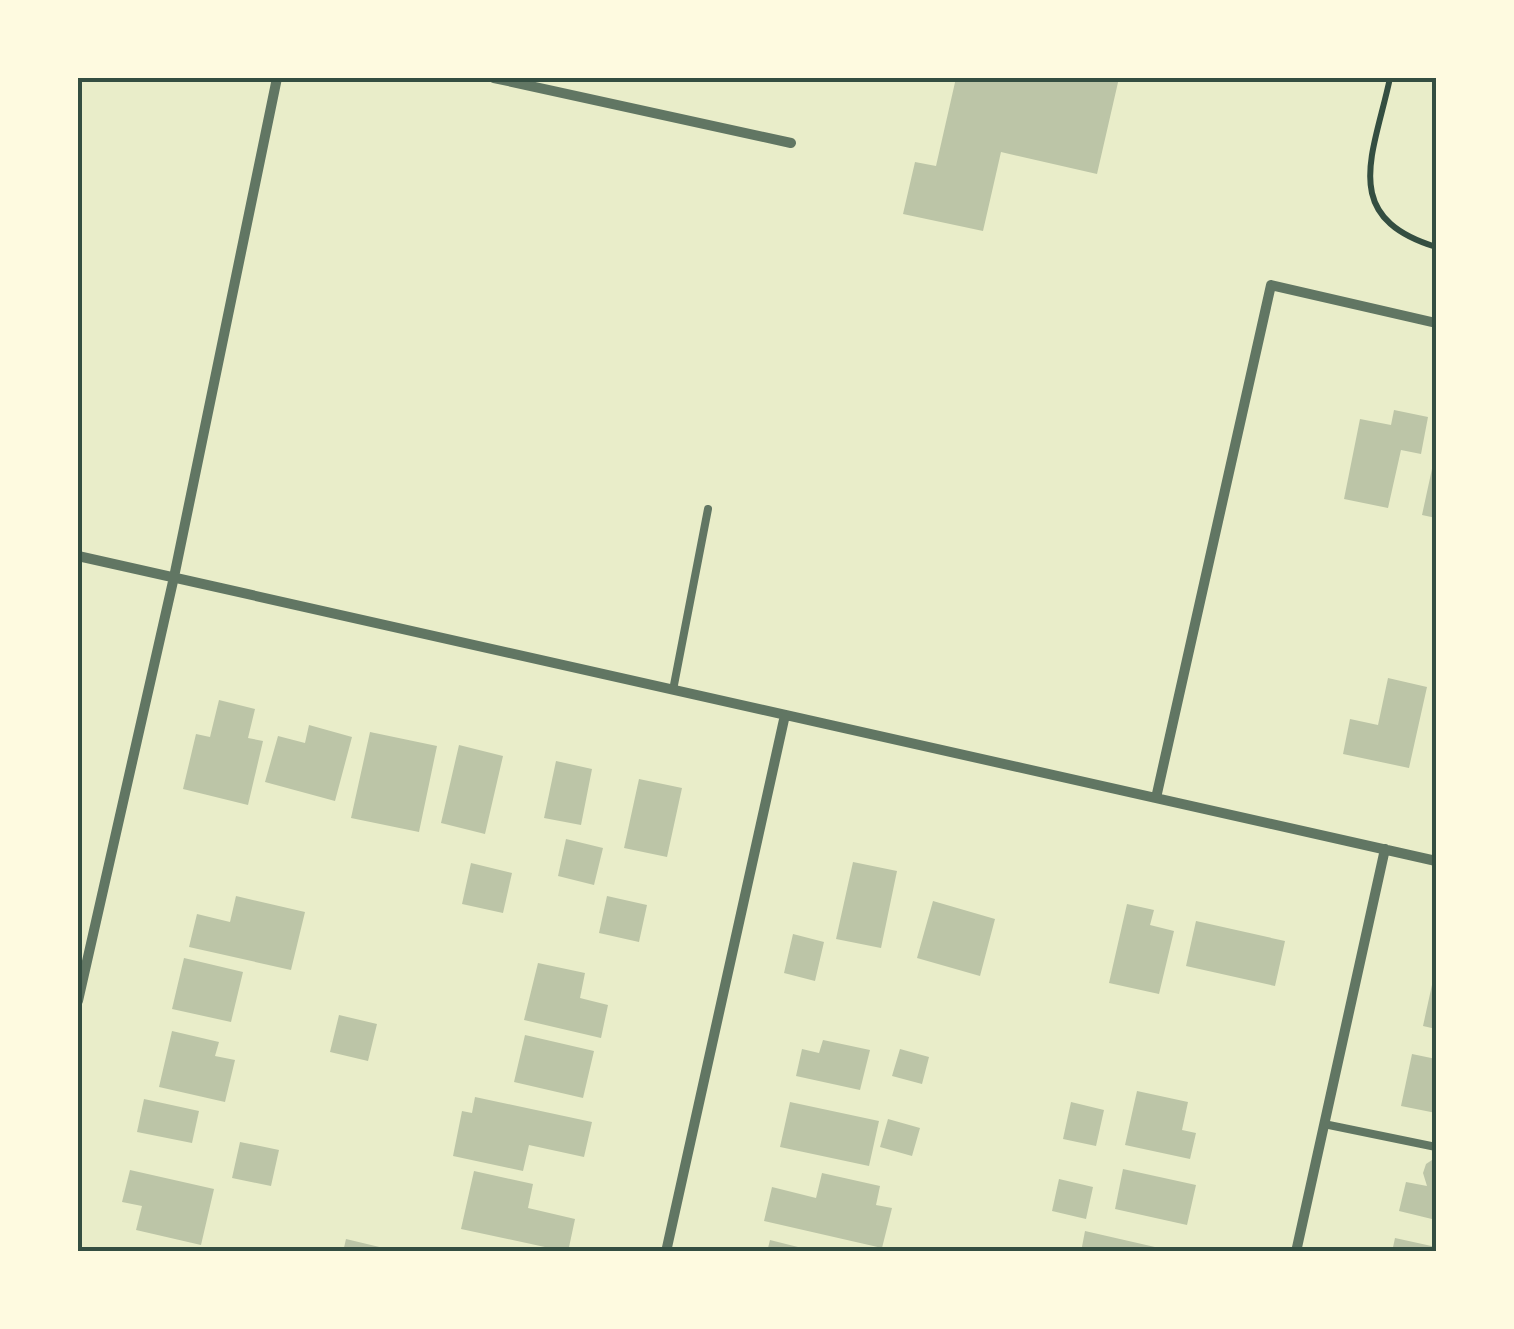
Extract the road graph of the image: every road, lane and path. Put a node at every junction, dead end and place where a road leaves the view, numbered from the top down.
1 (277, 78) edge
2 (494, 78) edge
3 (1390, 78) edge
4 (791, 144) dead end
5 (1436, 247) edge
6 (1436, 322) edge
7 (708, 509) dead end
8 (78, 556) edge
9 (174, 578) junction
10 (674, 690) junction
11 (785, 715) junction
12 (1156, 798) junction
13 (1385, 849) junction
14 (1436, 860) edge
15 (78, 1001) edge
16 (1324, 1124) junction
17 (1436, 1147) edge
18 (666, 1252) edge
19 (1296, 1252) edge

1 - 9 street
2 - 4 street
3 - 5 path
6 - 12 street
7 - 10 lane
8 - 9 street
9 - 10 street
9 - 15 street
10 - 11 street
11 - 12 street
11 - 18 street
12 - 13 street
13 - 14 street
13 - 16 street
16 - 17 lane
16 - 19 street

